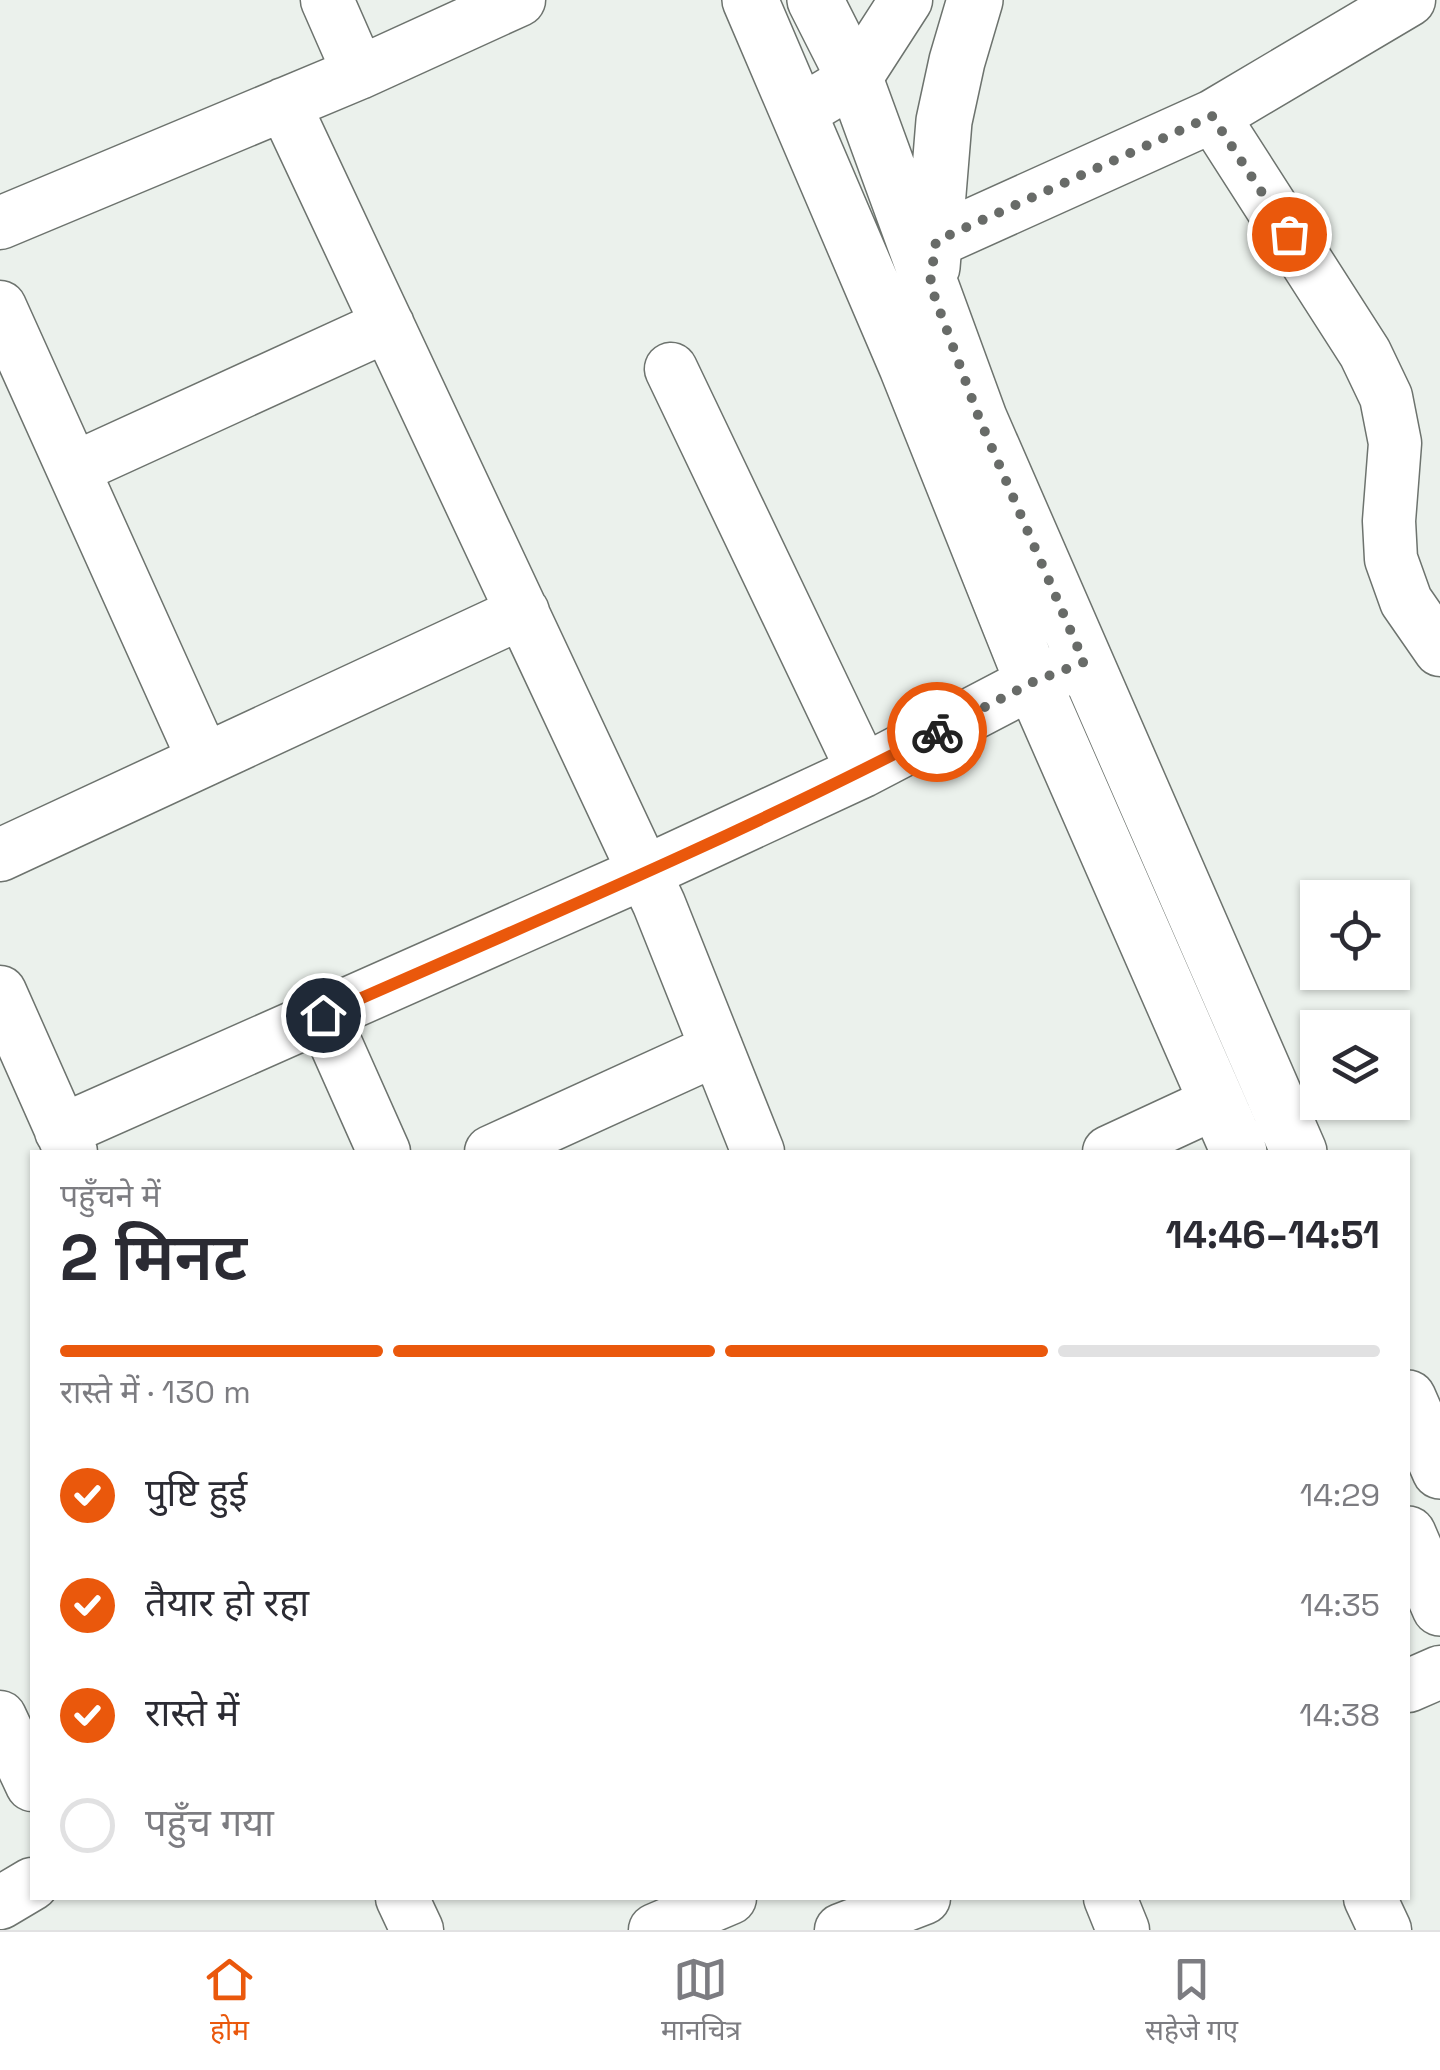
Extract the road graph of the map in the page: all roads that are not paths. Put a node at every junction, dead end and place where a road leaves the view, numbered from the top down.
1 (327, 0) edge
2 (519, 0) edge
3 (906, 0) edge
4 (975, 0) edge
5 (1409, 0) edge
6 (820, 3) edge
7 (759, 20) edge
8 (358, 73) junction
9 (855, 79) junction
10 (284, 104) junction
11 (800, 112) junction
12 (1212, 116) junction
13 (0, 223) edge
14 (933, 262) junction
15 (0, 308) edge
16 (388, 325) junction
17 (906, 366) junction
18 (672, 370) dead end
19 (73, 469) junction
20 (523, 612) junction
21 (1440, 650) edge
22 (1084, 662) junction
23 (1033, 682) junction
24 (204, 760) junction
25 (863, 771) junction
26 (0, 855) edge
27 (645, 872) junction
28 (0, 992) edge
29 (323, 1015) junction
30 (717, 1049) junction
31 (1217, 1102) junction
32 (66, 1142) edge
33 (383, 1150) edge
34 (495, 1150) edge
35 (757, 1150) edge
36 (1113, 1150) edge
37 (1238, 1150) edge
38 (1298, 1150) edge
39 (1410, 1403) edge
40 (1440, 1471) edge
41 (1410, 1540) edge
42 (1430, 1600) edge
43 (1440, 1672) edge
44 (1410, 1685) edge
45 (0, 1717) edge
46 (30, 1781) edge
47 (30, 1885) edge
48 (403, 1900) edge
49 (919, 1900) edge
50 (1111, 1900) edge
51 (1371, 1900) edge
52 (710, 1901) edge
53 (0, 1903) edge
54 (417, 1930) edge
55 (655, 1930) edge
56 (841, 1930) edge
57 (1123, 1930) edge
58 (1385, 1930) edge

1 - 8 street
2 - 8 street
3 - 9 street
4 - 14 highway
5 - 12 street
6 - 7 street
6 - 9 highway
7 - 11 highway
8 - 10 street
9 - 11 street
9 - 14 highway
10 - 13 street
10 - 16 street
11 - 17 highway
12 - 14 street
12 - 21 street
14 - 17 highway
14 - 22 highway
15 - 19 street
16 - 19 street
16 - 20 street
17 - 23 highway
18 - 25 street
19 - 24 street
20 - 24 street
20 - 27 street
22 - 23 street
22 - 38 highway
23 - 25 street
23 - 31 highway
24 - 26 street
25 - 27 street
27 - 29 street
27 - 30 street
28 - 32 street
29 - 32 street
29 - 33 street
30 - 34 street
30 - 35 street
31 - 36 street
31 - 37 highway
39 - 40 highway
41 - 42 highway
43 - 44 street
45 - 46 street
47 - 53 street
48 - 54 street
49 - 56 street
50 - 57 street
51 - 58 street
52 - 55 street

